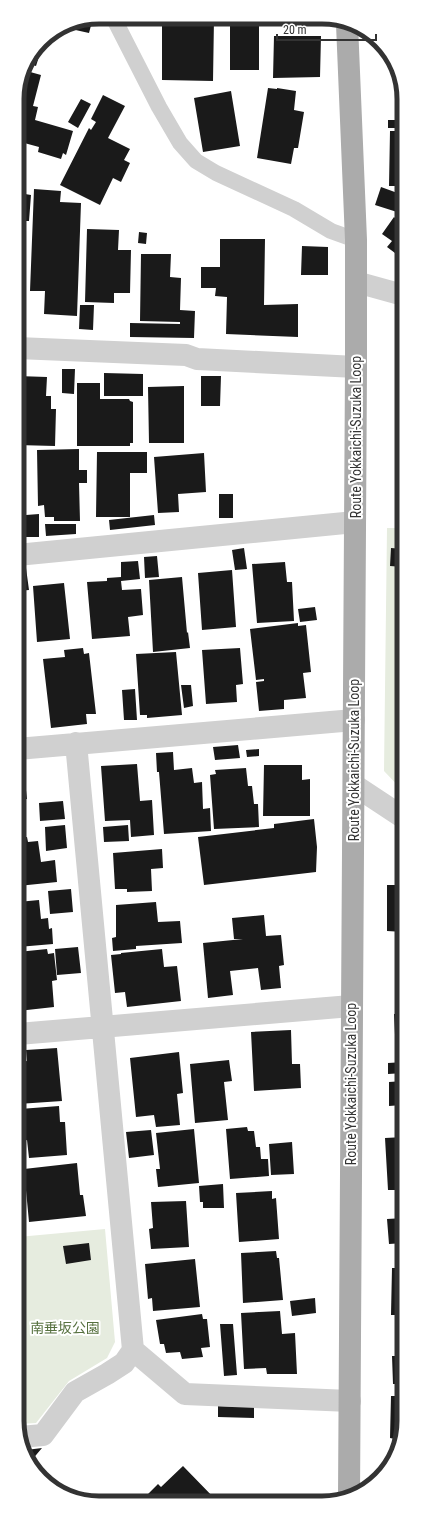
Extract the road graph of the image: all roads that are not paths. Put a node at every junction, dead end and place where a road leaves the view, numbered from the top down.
1 (117, 24) edge
2 (347, 29) edge
3 (356, 240) junction
4 (356, 282) junction
5 (397, 292) edge
6 (24, 348) edge
7 (356, 367) junction
8 (355, 522) junction
9 (24, 554) edge
10 (354, 720) junction
11 (76, 743) junction
12 (24, 748) edge
13 (354, 785) junction
14 (397, 813) edge
15 (351, 1006) junction
16 (103, 1026) junction
17 (24, 1033) edge
18 (133, 1350) junction
19 (350, 1401) junction
20 (26, 1436) edge
21 (349, 1491) edge

1 - 3 lane
2 - 3 main road, Route Yokkaichi-Suzuka Loop
3 - 4 main road, Route Yokkaichi-Suzuka Loop
4 - 5 street
4 - 7 main road, Route Yokkaichi-Suzuka Loop
6 - 7 street
7 - 8 main road, Route Yokkaichi-Suzuka Loop
8 - 9 street
8 - 10 main road, Route Yokkaichi-Suzuka Loop
10 - 11 street
10 - 13 main road, Route Yokkaichi-Suzuka Loop
11 - 12 street
11 - 16 street
13 - 14 street
13 - 15 main road, Route Yokkaichi-Suzuka Loop
15 - 16 street
15 - 19 main road, Route Yokkaichi-Suzuka Loop
16 - 17 street
16 - 18 street
18 - 19 street
18 - 20 street
19 - 21 main road, Route Yokkaichi-Suzuka Loop

